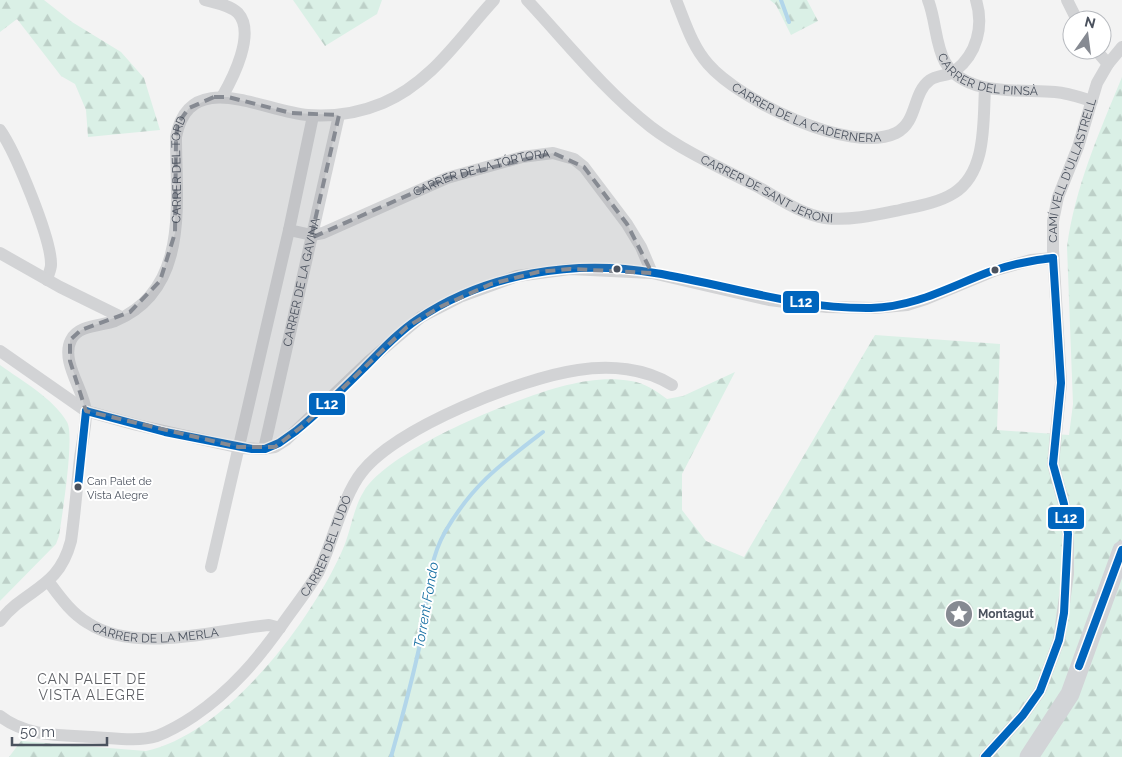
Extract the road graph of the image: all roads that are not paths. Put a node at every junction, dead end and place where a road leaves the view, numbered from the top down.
1 (206, 0) edge
2 (494, 0) edge
3 (526, 0) edge
4 (676, 0) edge
5 (928, 0) edge
6 (976, 0) edge
7 (1122, 47) edge
8 (1105, 60) edge
9 (1108, 64) junction
10 (953, 72) junction
11 (986, 88) junction
12 (222, 97) junction
13 (1092, 101) junction
14 (339, 115) junction
15 (313, 116) junction
16 (0, 130) edge
17 (290, 230) junction
18 (312, 234) junction
19 (0, 253) edge
20 (1053, 258) junction
21 (652, 273) junction
22 (47, 280) junction
23 (121, 317) junction
24 (0, 351) edge
25 (672, 385) dead end
26 (86, 411) junction
27 (238, 447) junction
28 (264, 449) junction
29 (1122, 550) edge
30 (211, 567) dead end
31 (48, 582) junction
32 (0, 621) edge
33 (280, 628) junction
34 (1078, 670) junction
35 (0, 716) edge
36 (985, 757) edge
37 (1014, 757) edge
38 (1028, 757) edge

1 - 12 street
2 - 14 street, CARRER DEL TORD
3 - 11 street, CARRER DE SANT JERONI
4 - 10 street, CARRER DE LA CADERNERA
5 - 10 street, CARRER DEL PINSÀ
6 - 10 street
7 - 9 street, CAMÍ VELL D'ULLASTRELL
8 - 9 street
9 - 13 street, CAMÍ VELL D'ULLASTRELL
10 - 11 street, CARRER DEL PINSÀ
11 - 13 street, CARRER DEL PINSÀ
12 - 15 street, CARRER DEL TORD
12 - 23 street, CARRER DEL TORD
13 - 20 street, CAMÍ VELL D'ULLASTRELL
14 - 15 street, CARRER DEL TORD
14 - 18 street, CARRER DE LA GAVINA
15 - 17 street, CARRER DE LA GAVINA
16 - 22 street
17 - 18 street, CARRER DE LA TÓRTORA
17 - 27 street, CARRER DE LA GAVINA
18 - 21 street, CARRER DE LA TÓRTORA
18 - 28 street, CARRER DE LA GAVINA
19 - 22 street
20 - 21 street
20 - 36 street, CAMÍ VELL D'ULLASTRELL
21 - 28 street
22 - 23 street
23 - 26 street, CARRER DEL TORD
24 - 26 street
25 - 33 street, CARRER DEL TUDÓ
26 - 27 street
26 - 31 street
27 - 28 street
27 - 30 street, CARRER DE LA GAVINA
29 - 34 main road
31 - 32 street
31 - 33 street, CARRER DE LA MERLA
33 - 35 street, CARRER DEL TUDÓ
34 - 37 main road
34 - 38 main road

